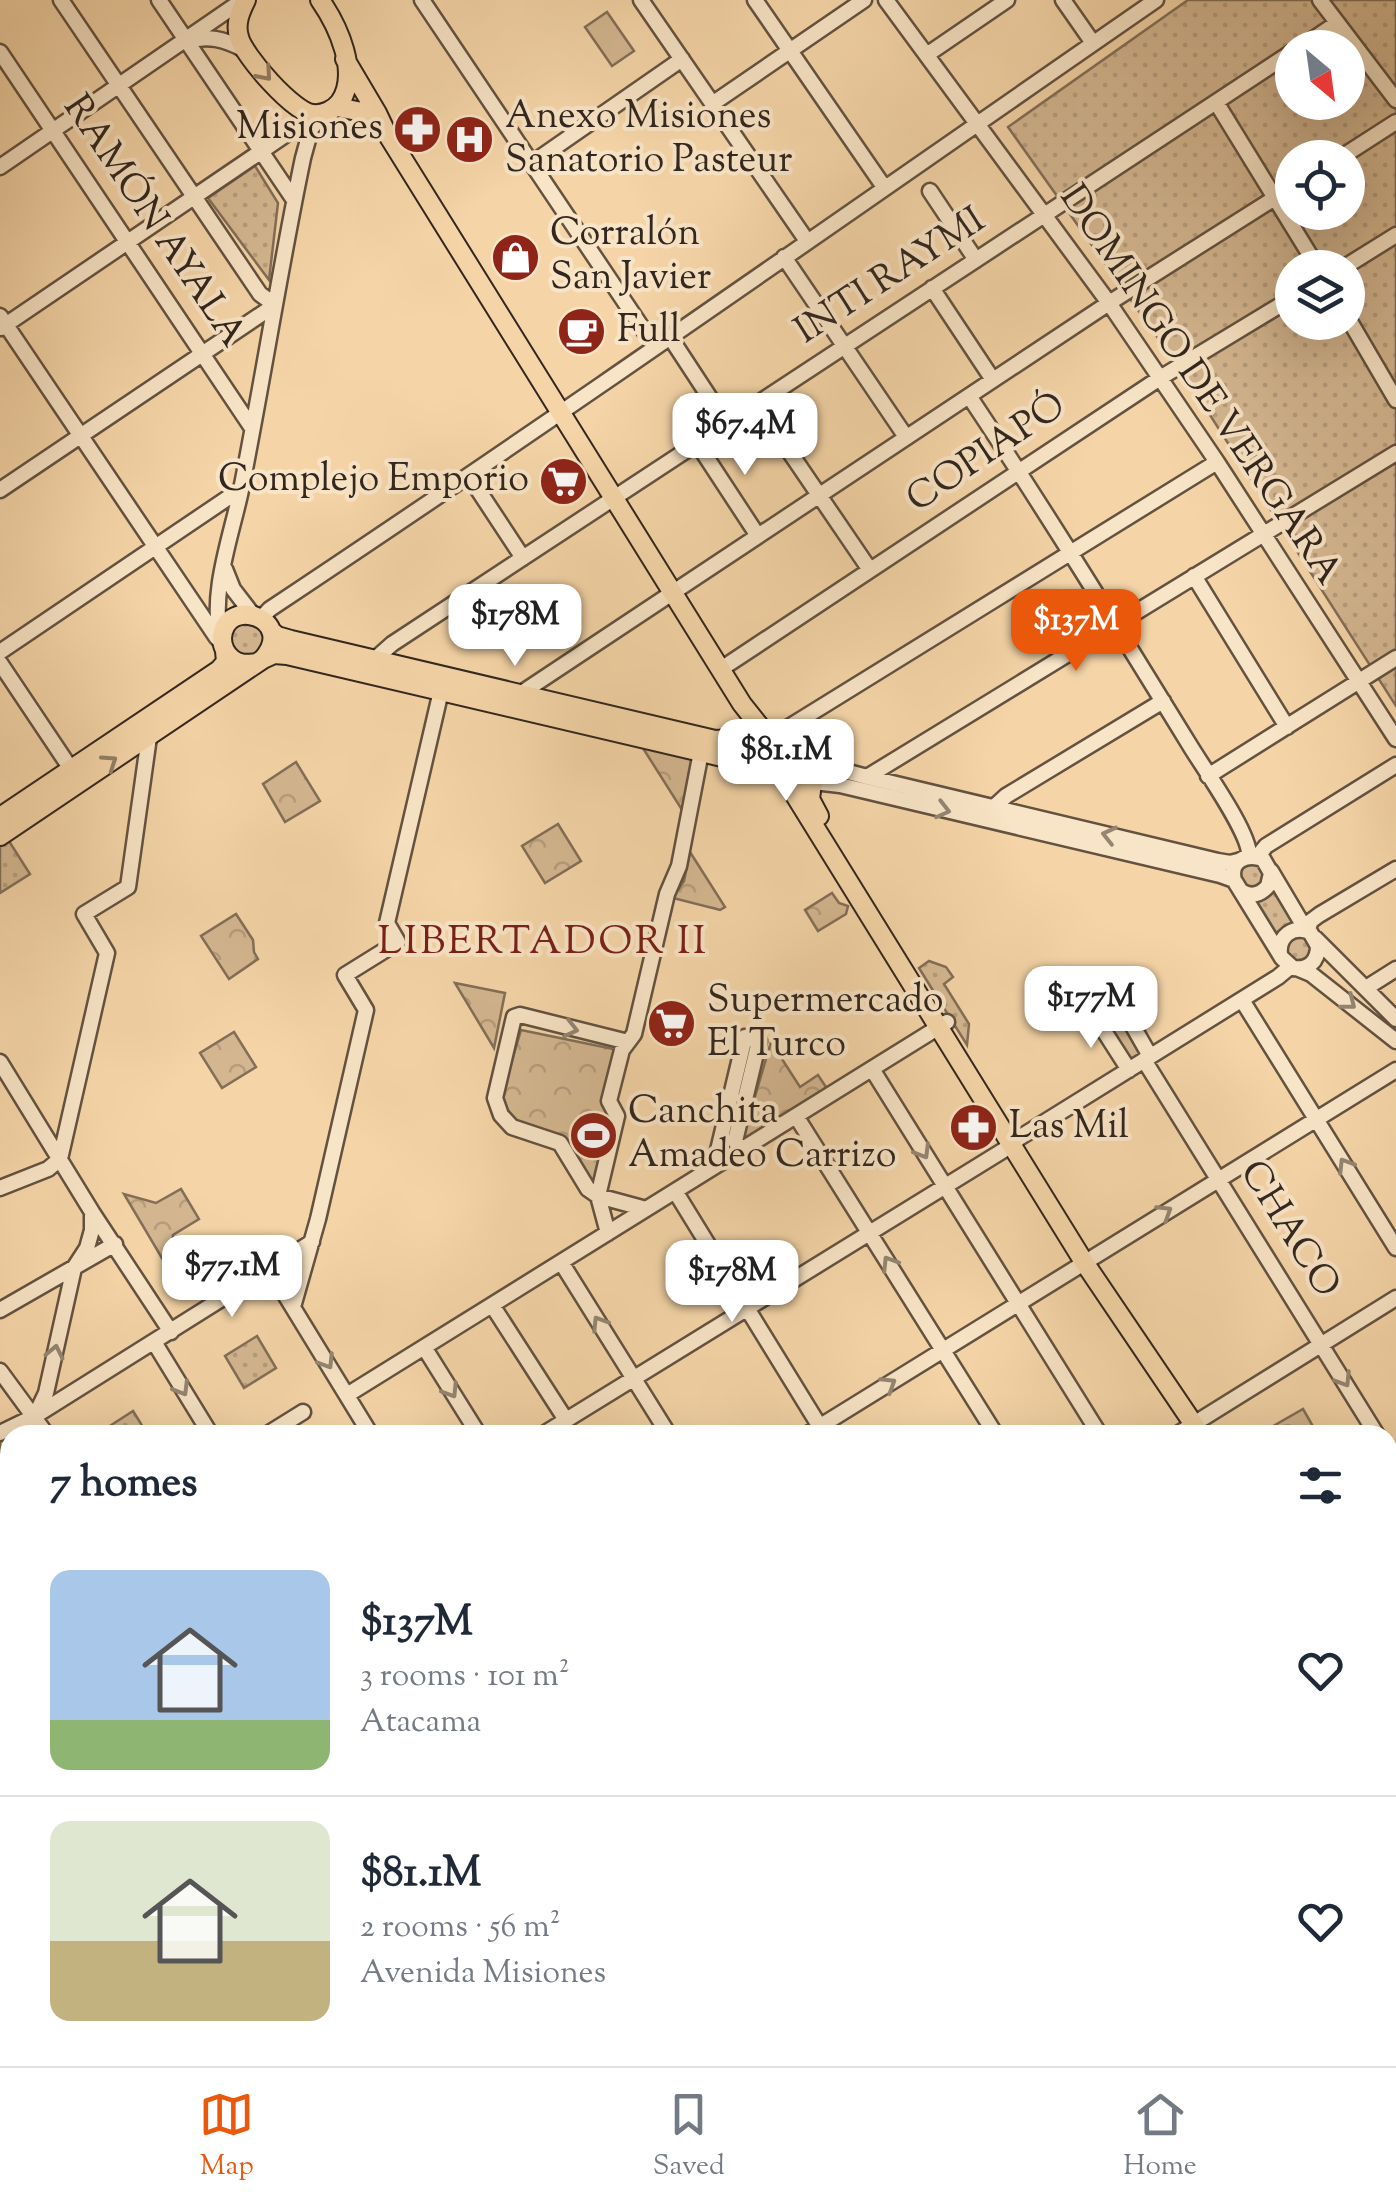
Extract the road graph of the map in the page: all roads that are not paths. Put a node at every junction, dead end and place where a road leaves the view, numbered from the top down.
1 (61, 0) edge
2 (159, 0) edge
3 (245, 0) edge
4 (320, 0) edge
5 (340, 0) edge
6 (422, 0) edge
7 (641, 0) edge
8 (755, 0) edge
9 (864, 0) edge
10 (886, 0) edge
11 (1007, 0) edge
12 (1063, 0) edge
13 (1156, 0) edge
14 (1320, 0) edge
15 (1338, 23) junction
16 (336, 27) junction
17 (1327, 30) edge
18 (186, 41) junction
19 (1093, 43) junction
20 (243, 48) junction
21 (789, 51) junction
22 (928, 54) junction
23 (1, 57) edge
24 (345, 59) junction
25 (682, 60) junction
26 (1275, 63) edge
27 (120, 86) junction
28 (287, 100) junction
29 (1396, 100) edge
30 (1216, 102) junction
31 (712, 104) junction
32 (330, 110) junction
33 (1396, 122) edge
34 (978, 123) junction
35 (297, 127) junction
36 (54, 131) junction
37 (386, 132) junction
38 (1365, 142) edge
39 (261, 152) junction
40 (303, 158) junction
41 (530, 160) junction
42 (0, 167) edge
43 (884, 187) junction
44 (930, 190) dead end
45 (195, 196) junction
46 (1274, 199) junction
47 (294, 200) junction
48 (1044, 214) junction
49 (1396, 235) edge
50 (807, 241) junction
51 (128, 242) junction
52 (1307, 250) edge
53 (1365, 254) edge
54 (784, 256) junction
55 (976, 260) junction
56 (932, 288) junction
57 (1109, 303) junction
58 (275, 305) junction
59 (1275, 308) edge
60 (2, 323) edge
61 (670, 338) junction
62 (1361, 340) edge
63 (845, 346) junction
64 (656, 348) junction
65 (202, 352) junction
66 (1160, 378) junction
67 (993, 380) junction
68 (970, 396) junction
69 (1396, 400) edge
70 (757, 404) junction
71 (561, 414) junction
72 (727, 424) junction
73 (252, 428) junction
74 (80, 435) junction
75 (906, 437) junction
76 (696, 444) junction
77 (1396, 453) edge
78 (1217, 462) junction
79 (1019, 471) junction
80 (469, 476) junction
81 (241, 489) junction
82 (0, 490) edge
83 (819, 495) junction
84 (614, 498) junction
85 (1264, 534) junction
86 (758, 536) junction
87 (156, 547) junction
88 (1070, 553) junction
89 (523, 558) junction
90 (224, 564) junction
91 (870, 570) junction
92 (1194, 576) junction
93 (673, 592) junction
94 (240, 620) junction
95 (1115, 625) junction
96 (223, 646) junction
97 (0, 652) edge
98 (1396, 658) edge
99 (374, 660) junction
100 (260, 661) junction
101 (0, 663) edge
102 (721, 669) junction
103 (1359, 682) junction
104 (440, 691) junction
105 (520, 694) junction
106 (1162, 701) junction
107 (742, 704) junction
108 (150, 726) junction
109 (1287, 727) junction
110 (747, 738) junction
111 (771, 739) junction
112 (1396, 739) edge
113 (701, 752) junction
114 (811, 756) junction
115 (753, 765) junction
116 (1396, 765) edge
117 (71, 769) junction
118 (780, 771) junction
119 (1208, 776) junction
120 (866, 777) junction
121 (813, 783) junction
122 (994, 807) junction
123 (0, 817) edge
124 (0, 836) edge
125 (1248, 858) junction
126 (1270, 869) junction
127 (1396, 869) edge
128 (1237, 886) junction
129 (1309, 933) junction
130 (1280, 954) junction
131 (1295, 968) junction
132 (1396, 969) edge
133 (1366, 988) junction
134 (1242, 1000) junction
135 (1396, 1018) edge
136 (943, 1025) junction
137 (628, 1042) junction
138 (1396, 1042) edge
139 (1147, 1058) junction
140 (0, 1062) edge
141 (872, 1068) junction
142 (1128, 1070) junction
143 (1396, 1070) edge
144 (5, 1081) edge
145 (796, 1116) junction
146 (1316, 1120) junction
147 (1015, 1141) junction
148 (741, 1150) junction
149 (60, 1159) junction
150 (714, 1167) junction
151 (1216, 1180) junction
152 (944, 1186) junction
153 (0, 1188) edge
154 (674, 1192) junction
155 (598, 1196) junction
156 (646, 1209) junction
157 (92, 1212) junction
158 (608, 1232) junction
159 (869, 1232) junction
160 (312, 1242) junction
161 (115, 1244) junction
162 (1396, 1248) edge
163 (1089, 1259) junction
164 (561, 1262) junction
165 (74, 1268) junction
166 (270, 1270) junction
167 (1396, 1298) edge
168 (1018, 1304) junction
169 (492, 1305) junction
170 (292, 1308) junction
171 (747, 1308) junction
172 (0, 1310) edge
173 (170, 1332) junction
174 (154, 1342) junction
175 (1322, 1344) junction
176 (424, 1347) junction
177 (943, 1351) junction
178 (0, 1371) edge
179 (634, 1378) junction
180 (347, 1395) junction
181 (303, 1412) dead end
182 (36, 1416) junction
183 (566, 1420) junction
184 (17, 1425) edge
185 (36, 1425) edge
186 (41, 1425) edge
187 (205, 1425) edge
188 (282, 1425) edge
189 (365, 1425) edge
190 (472, 1425) edge
191 (558, 1425) edge
192 (663, 1425) edge
193 (819, 1425) edge
194 (832, 1425) edge
195 (990, 1425) edge
196 (1094, 1425) edge
197 (1198, 1425) edge
198 (1200, 1425) edge
199 (1372, 1425) edge

1 - 27 street
2 - 18 street
3 - 18 street
3 - 20 main road
4 - 16 main road
5 - 16 main road
6 - 41 street
7 - 25 street
8 - 21 street
9 - 21 street
10 - 22 street, DOMINGO DE VERGARA
11 - 22 street
12 - 19 street
13 - 19 street
14 - 15 street
15 - 17 street
15 - 29 street
16 - 24 main road
18 - 20 street
18 - 27 street
18 - 39 street
19 - 34 street
20 -> 28 main road
21 - 31 street
21 - 43 street
22 - 34 street, DOMINGO DE VERGARA
23 - 36 street, RAMÓN AYALA
24 - 32 main road
24 - 37 main road
25 - 31 street
25 - 41 street
26 - 30 street, INTI RAYMI
27 - 36 street
27 - 45 street
28 - 32 main road
28 - 35 street
30 - 46 street
30 - 48 street, INTI RAYMI
31 - 50 street
32 - 37 main road
32 - 40 street
33 - 38 street
34 - 43 street
34 - 48 street, DOMINGO DE VERGARA
35 - 39 street
35 - 40 street
36 - 42 street
36 - 51 street, RAMÓN AYALA
37 - 71 main road
39 - 45 street
39 - 47 street
40 - 47 street
41 - 64 street
43 - 50 street
44 - 55 street
45 - 51 street
45 - 58 street
46 - 52 street
46 - 57 street
47 - 58 street
48 - 55 street, INTI RAYMI
48 - 57 street, DOMINGO DE VERGARA
49 - 53 street
50 - 54 street
51 - 60 street
51 - 65 street, RAMÓN AYALA
54 - 61 street
54 - 63 street
55 - 56 street, INTI RAYMI
56 - 63 street, INTI RAYMI
56 - 67 street
57 - 66 street, DOMINGO DE VERGARA
57 - 67 street
58 - 65 street
58 - 73 street
59 - 66 street, COPIAPÓ
60 - 74 street
61 - 64 street
61 - 72 street
62 - 69 street
63 - 70 street, INTI RAYMI
63 - 75 street
64 - 71 street
65 - 73 street, RAMÓN AYALA
65 - 74 street
66 - 78 street, DOMINGO DE VERGARA
66 - 79 street, COPIAPÓ
67 - 68 street
68 - 75 street
68 - 79 street
70 - 72 street, INTI RAYMI
70 - 83 street
71 - 80 street
71 - 84 main road
72 - 76 street, INTI RAYMI
73 - 81 street
74 - 82 street
74 - 87 street
75 - 83 street
76 - 84 street, INTI RAYMI
76 - 86 street
77 - 85 street
78 - 85 street, DOMINGO DE VERGARA
78 - 88 street
79 - 88 street
79 - 91 street, COPIAPÓ
80 - 89 street
80 - 94 street
81 - 87 street
81 - 90 street
83 - 86 street
83 - 91 street
84 - 89 street, INTI RAYMI
84 - 93 main road
85 - 92 street
85 - 103 street, DOMINGO DE VERGARA
86 - 93 street
87 - 94 street
87 - 97 street
88 - 95 street
88 - 111 street
89 - 99 street, INTI RAYMI
90 - 94 street
90 - 94 street
91 - 102 street, COPIAPÓ
92 - 95 street
92 - 109 street
93 - 102 main road
93 - 105 street
94 - 96 street
94 - 96 main road
94 - 99 main road
94 - 100 main road
95 - 106 street
95 - 120 street
96 - 100 main road
96 - 108 main road
98 - 103 street
99 - 105 main road
100 - 104 main road
100 - 108 main road
101 - 117 street
102 - 107 main road
103 - 109 street
103 - 112 street, DOMINGO DE VERGARA
104 - 113 main road
104 - 160 street
105 - 110 main road
106 - 119 street
106 - 122 street
107 - 110 main road
107 - 111 main road
108 - 117 main road
124 -> 108 main road
108 - 149 street
109 - 119 street
110 - 111 main road
110 - 115 main road
111 - 114 main road
113 - 115 main road
113 - 137 street
114 - 120 street
114 - 121 main road
115 - 118 main road
116 - 125 street
117 - 123 main road
118 - 121 main road
118 - 136 main road
119 - 125 street
120 - 122 street
121 -> 128 street
121 - 136 main road
125 -> 122 street
125 - 126 street
125 - 128 street
126 - 128 street
126 - 129 street
127 - 129 street
128 - 130 street
129 - 130 street
129 - 131 street
129 - 133 street
130 - 131 street
131 - 134 street
131 -> 138 street
132 - 133 street
133 - 135 street
134 - 139 street
134 - 146 street
136 - 141 street
136 - 147 main road
137 - 155 street
155 -> 137 street
139 - 142 street
139 - 142 street, CHACO
139 - 151 street, CHACO
140 - 144 street
141 - 145 street
141 -> 152 street
142 - 147 street
143 - 146 street
144 - 149 street
145 - 148 street
145 - 159 street
146 - 151 street
162 -> 146 street
147 - 152 street
147 - 163 main road
148 - 150 street
148 - 150 street
149 - 153 street
149 - 157 street
150 - 154 street
163 -> 151 street
151 - 175 street, CHACO
152 - 159 street
152 - 168 street
154 - 156 street
154 - 171 street
155 - 156 street
155 - 158 street
156 - 158 street
157 - 161 street
157 - 165 street
158 - 164 street
159 - 171 street
177 -> 159 street
160 - 166 street
160 - 170 street
161 - 165 street
161 - 173 street
163 - 168 street
163 - 197 main road
164 - 169 street
179 -> 164 street
165 - 172 street
182 -> 165 street
166 - 170 street
166 - 173 street
167 - 175 street
168 - 177 street
168 - 196 street
169 - 176 street
169 - 183 street
170 -> 180 street
171 - 179 street
171 - 193 street
173 - 174 street
174 - 182 street
174 -> 187 street
175 - 198 street
175 -> 199 street, CHACO
176 - 180 street
176 -> 190 street
194 -> 177 street
177 - 195 street
178 - 182 street
179 - 183 street
179 - 192 street
180 - 189 street
181 - 188 street
182 - 184 street
182 - 185 street
182 - 186 street
183 - 191 street

